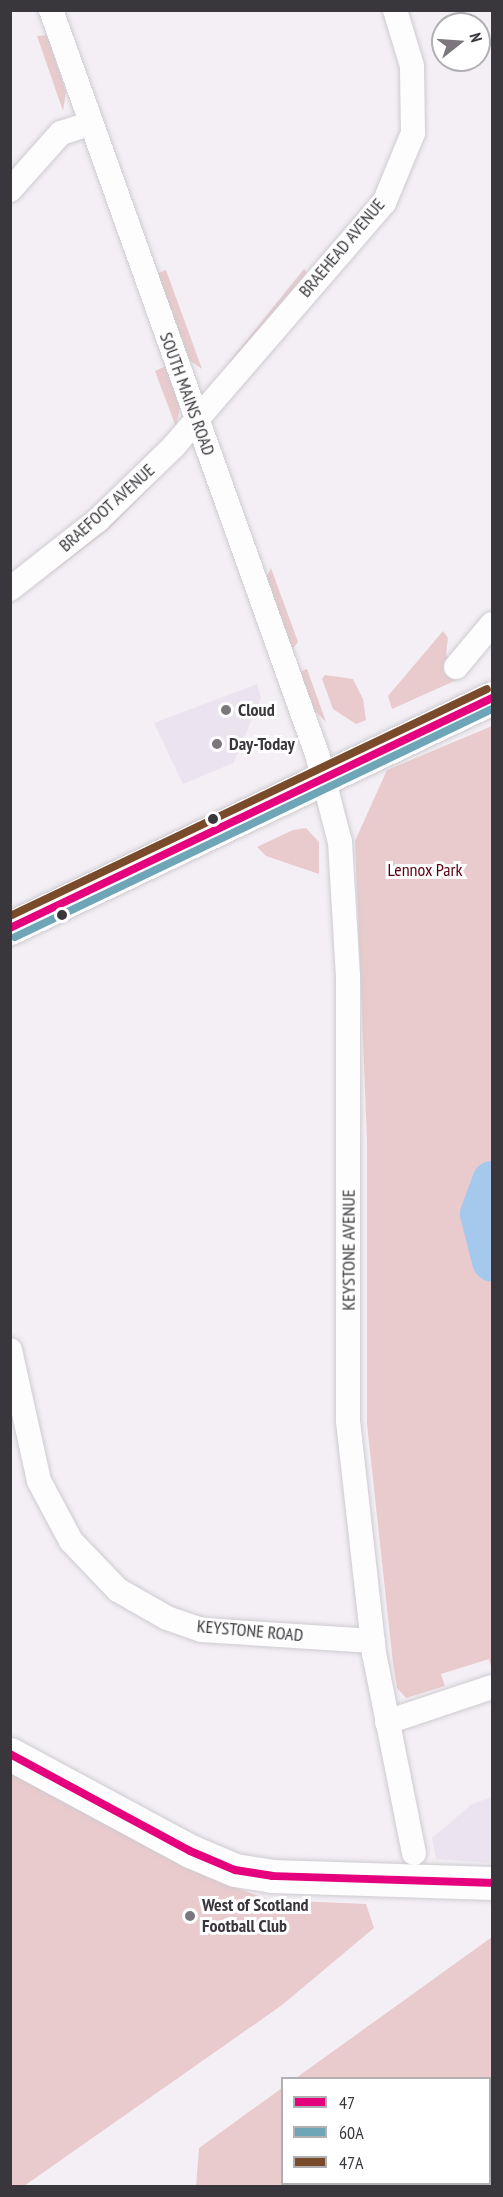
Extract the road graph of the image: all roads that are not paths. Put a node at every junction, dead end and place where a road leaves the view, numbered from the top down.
1 (51, 10) edge
2 (395, 10) edge
3 (88, 123) junction
4 (10, 190) edge
5 (197, 420) junction
6 (10, 590) edge
7 (492, 624) edge
8 (456, 667) dead end
9 (492, 698) edge
10 (323, 779) junction
11 (10, 928) edge
12 (10, 1350) edge
13 (373, 1641) junction
14 (492, 1687) edge
15 (387, 1722) junction
16 (10, 1754) edge
17 (414, 1853) dead end
18 (492, 1883) edge

1 - 3 street, SOUTH MAINS ROAD
2 - 5 street, BRAEHEAD AVENUE
3 - 4 street
3 - 5 street, SOUTH MAINS ROAD
5 - 6 street, BRAEFOOT AVENUE
5 - 10 street, SOUTH MAINS ROAD
7 - 8 street
9 - 10 main road
10 - 11 main road
10 - 13 street, KEYSTONE AVENUE
12 - 13 street, KEYSTONE ROAD
13 - 15 street, KEYSTONE AVENUE
14 - 15 street
15 - 17 street, KEYSTONE AVENUE
16 - 18 main road

